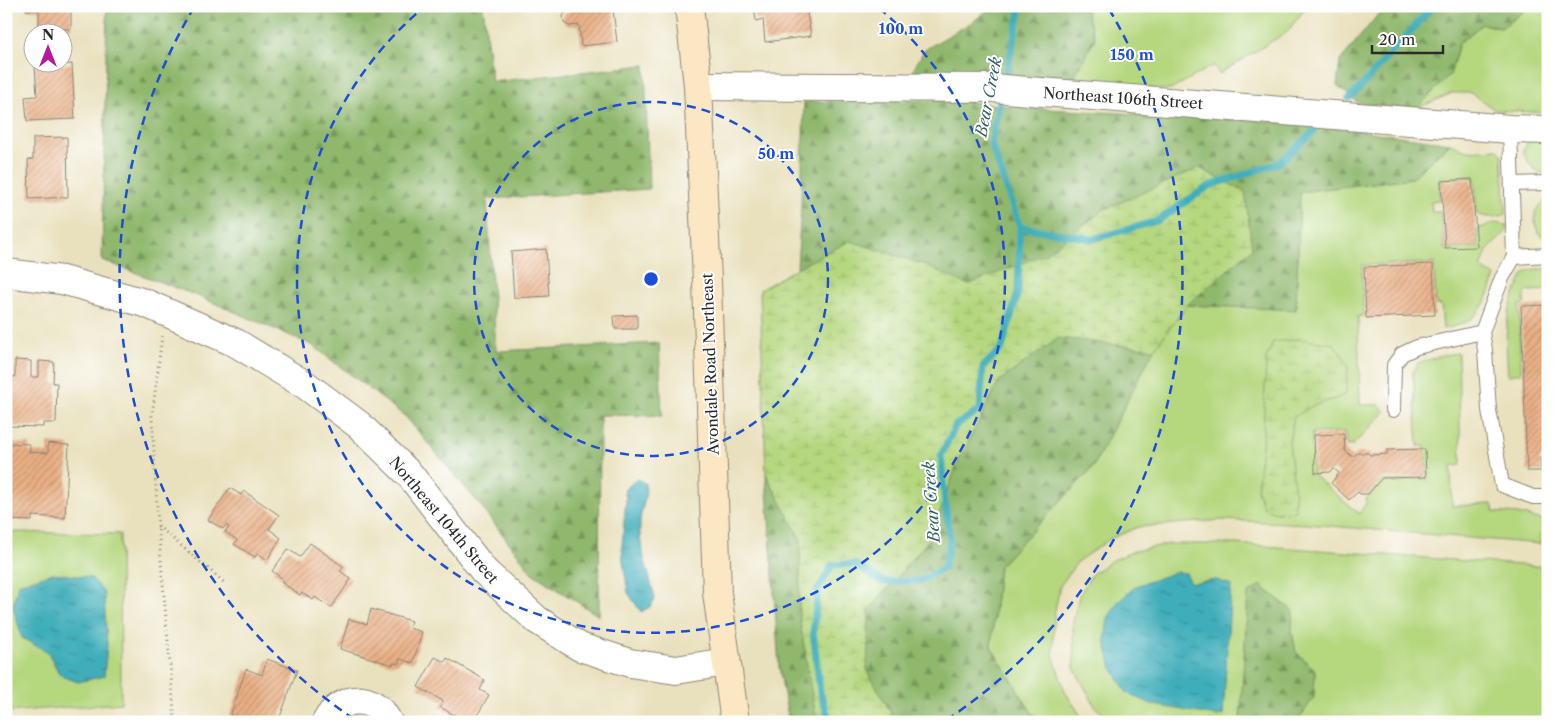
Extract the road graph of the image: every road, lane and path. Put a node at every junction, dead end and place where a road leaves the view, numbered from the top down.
1 (689, 6) edge
2 (698, 86) junction
3 (1510, 128) junction
4 (1548, 130) edge
5 (1548, 183) edge
6 (1512, 184) junction
7 (1548, 255) edge
8 (1514, 256) junction
9 (6, 273) edge
10 (1482, 332) junction
11 (162, 334) dead end
12 (1393, 410) dead end
13 (1548, 497) edge
14 (158, 526) junction
15 (226, 584) dead end
16 (726, 662) junction
17 (175, 722) edge
18 (326, 722) edge
19 (388, 722) edge
20 (735, 722) edge

1 - 2 main road, Avondale Road Northeast
2 - 3 street, Northeast 106th Street
2 - 16 main road, Avondale Road Northeast
3 - 4 street, Northeast 106th Street
3 - 6 lane
5 - 6 lane
6 - 8 lane
7 - 8 lane
8 - 10 lane
9 - 16 street, Northeast 104th Street
10 - 12 lane
10 - 13 lane
11 - 14 path
14 - 15 path
14 - 17 path
16 - 20 main road, Avondale Road Northeast
18 - 19 street

